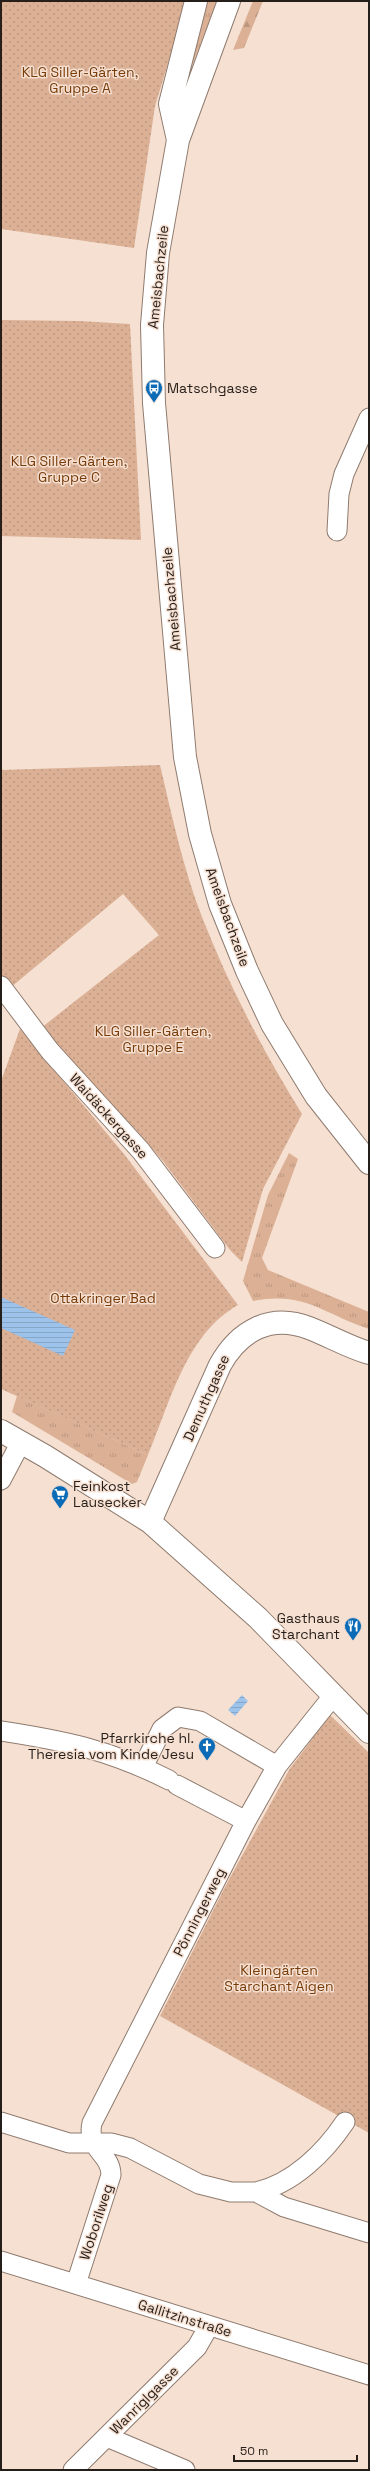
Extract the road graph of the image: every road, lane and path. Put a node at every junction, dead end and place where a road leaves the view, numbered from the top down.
1 (196, 1) edge
2 (229, 1) edge
3 (178, 140) junction
4 (369, 418) edge
5 (337, 531) dead end
6 (1, 986) edge
7 (369, 1163) edge
8 (215, 1248) dead end
9 (369, 1353) edge
10 (1, 1431) edge
11 (21, 1442) junction
12 (1, 1480) edge
13 (150, 1522) junction
14 (333, 1696) junction
15 (1, 1731) edge
16 (369, 1732) edge
17 (277, 1766) junction
18 (143, 1767) junction
19 (246, 1821) junction
20 (1, 2122) edge
21 (345, 2122) dead end
22 (92, 2142) junction
23 (256, 2192) junction
24 (369, 2233) edge
25 (1, 2261) edge
26 (76, 2284) junction
27 (209, 2326) junction
28 (369, 2375) edge
29 (107, 2436) junction
30 (73, 2470) edge
31 (185, 2470) edge

1 - 3 street
2 - 3 street, Ameisbachzeile
3 - 7 street, Ameisbachzeile
4 - 5 street
6 - 8 street, Waidäckergasse
9 - 13 street, Demuthgasse
10 - 11 street
11 - 12 street
11 - 13 street
13 - 14 street
14 - 16 street
14 - 17 street, Pönningerweg
15 - 18 street
17 - 18 street
17 - 19 street, Pönningerweg
18 - 19 street
19 - 22 street, Pönningerweg
20 - 22 street
21 - 23 street
22 - 23 street
22 - 26 street, Woborilweg
23 - 24 street
25 - 26 street, Gallitzinstraße
26 - 27 street, Gallitzinstraße
27 - 28 street, Gallitzinstraße
27 - 29 street, Wanriglgasse
29 - 30 street, Wanriglgasse
29 - 31 street

